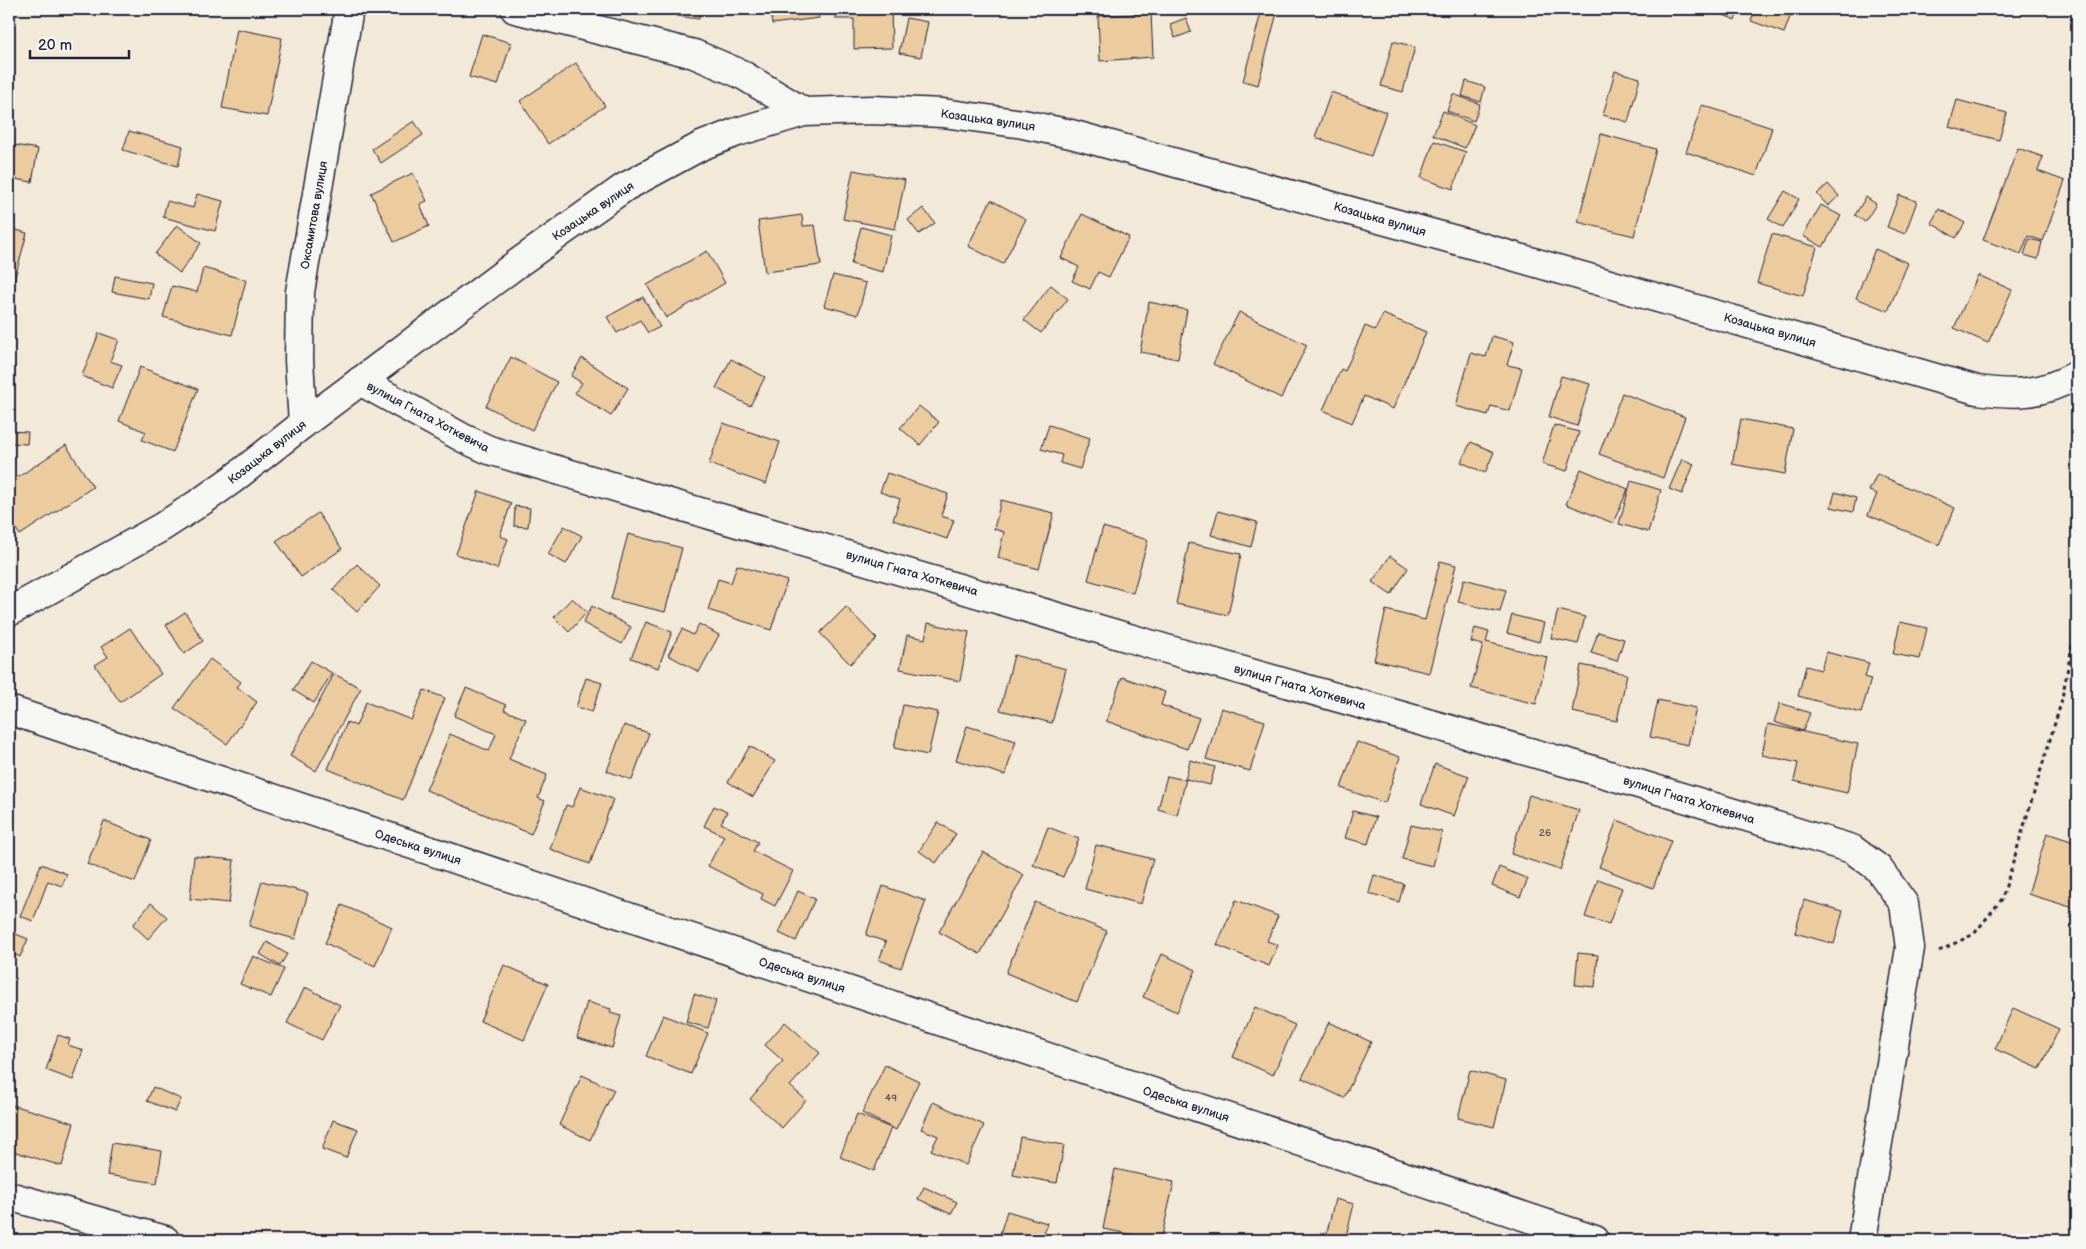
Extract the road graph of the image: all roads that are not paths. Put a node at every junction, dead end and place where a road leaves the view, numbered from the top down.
1 (349, 9) edge
2 (515, 9) edge
3 (804, 112) junction
4 (2077, 375) edge
5 (360, 381) junction
6 (303, 424) junction
7 (9, 612) edge
8 (9, 710) edge
9 (9, 1196) edge
10 (165, 1240) edge
11 (1596, 1240) edge
12 (1862, 1240) edge

1 - 6 street, Оксамитова вулиця
2 - 3 street
3 - 4 street, Козацька вулиця
3 - 5 street, Козацька вулиця
5 - 6 street, Козацька вулиця
5 - 12 street, вулиця Гната Хоткевича
6 - 7 street, Козацька вулиця
8 - 11 street, Одеська вулиця
9 - 10 street

